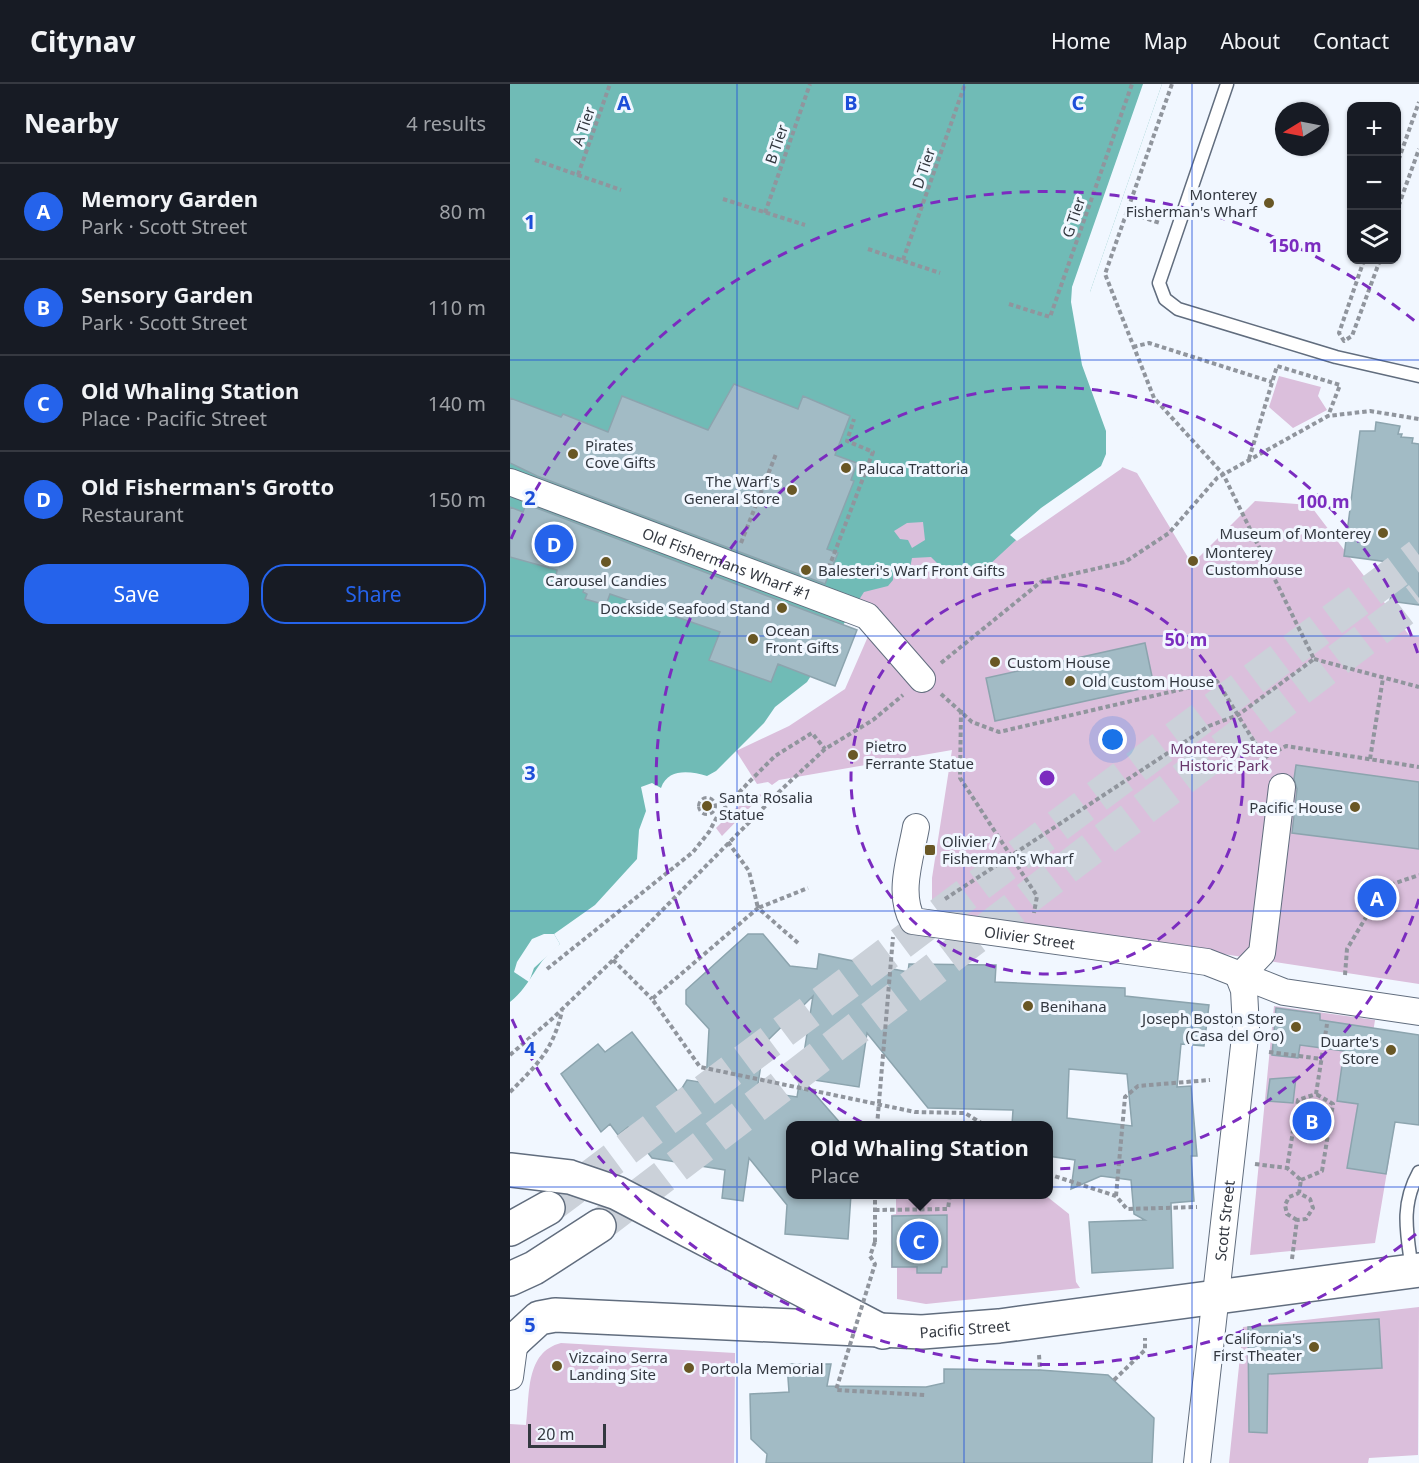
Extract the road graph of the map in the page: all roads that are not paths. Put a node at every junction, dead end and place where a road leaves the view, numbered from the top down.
1 (1227, 84) edge
2 (1419, 375) edge
3 (510, 482) edge
4 (922, 679) road end
5 (1282, 787) road end
6 (916, 827) dead end
7 (1239, 977) junction
8 (1419, 1012) edge
9 (510, 1170) edge
10 (1419, 1172) edge
11 (549, 1208) tunnel mouth
12 (599, 1226) tunnel mouth
13 (510, 1229) edge
14 (1416, 1270) edge
15 (510, 1279) edge
16 (1214, 1296) junction
17 (884, 1332) junction
18 (512, 1341) edge
19 (510, 1377) edge
20 (1197, 1463) edge

1 - 2 lane
3 - 4 street, Old Fishermans Wharf #1
5 - 7 street
6 - 7 street, Olivier Street
7 - 8 street, Olivier Street
7 - 16 street, Scott Street
9 - 17 main road
10 - 14 lane
11 - 13 main road
12 - 15 main road
14 - 16 main road, Pacific Street
16 - 17 main road, Pacific Street
16 - 20 street, Scott Street
17 - 18 main road, Pacific Street
18 - 19 street

